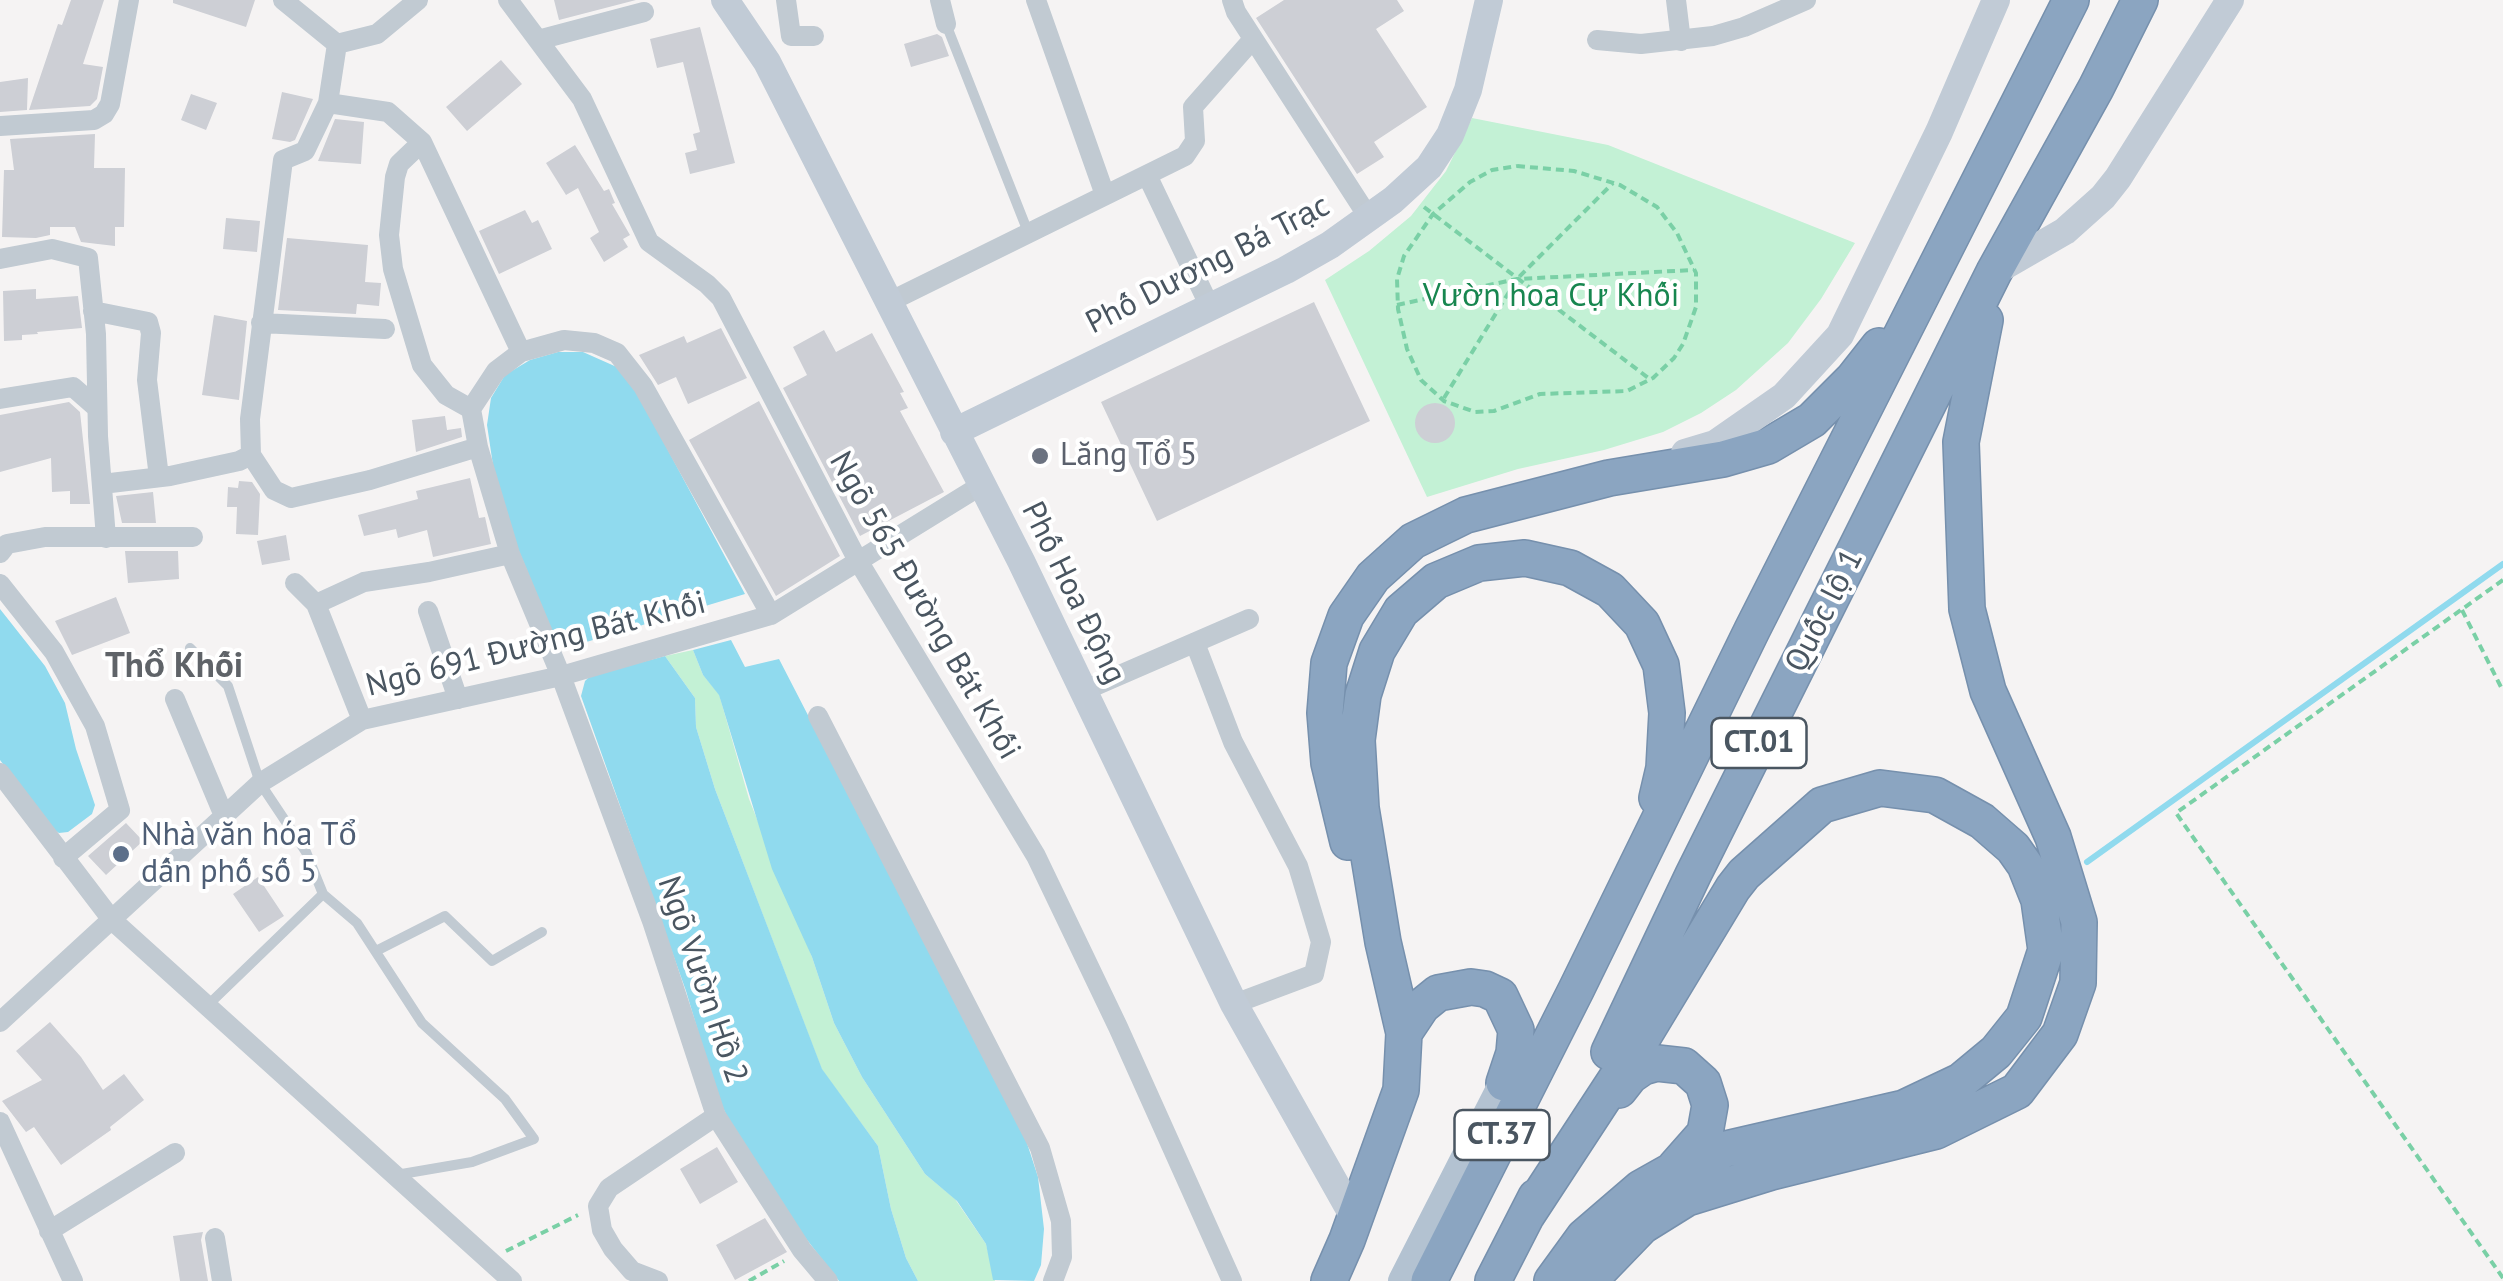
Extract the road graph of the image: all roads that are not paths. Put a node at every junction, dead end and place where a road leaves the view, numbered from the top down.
1 (129, 0) edge
2 (283, 0) edge
3 (418, 0) edge
4 (508, 0) edge
5 (725, 0) edge
6 (786, 0) edge
7 (940, 0) edge
8 (1036, 0) edge
9 (1232, 0) edge
10 (1488, 0) edge
11 (1676, 0) edge
12 (1806, 0) edge
13 (1996, 0) edge
14 (2071, 0) edge
15 (2140, 0) edge
16 (2158, 0) edge
17 (2230, 0) edge
18 (644, 12) dead end
19 (946, 24) joint
20 (814, 36) dead end
21 (1253, 38) junction
22 (538, 40) junction
23 (1597, 40) dead end
24 (1680, 41) junction
25 (338, 44) junction
26 (2096, 88) junction
27 (328, 104) junction
28 (0, 126) edge
29 (422, 142) junction
30 (1147, 175) junction
31 (1105, 196) junction
32 (1370, 218) junction
33 (1028, 233) junction
34 (0, 259) edge
35 (1994, 272) junction
36 (1928, 285) junction
37 (889, 302) junction
38 (1210, 307) junction
39 (93, 311) junction
40 (262, 324) junction
41 (386, 330) dead end
42 (522, 352) junction
43 (0, 399) edge
44 (97, 408) junction
45 (471, 410) junction
46 (954, 432) junction
47 (478, 447) junction
48 (250, 455) junction
49 (160, 477) junction
50 (1609, 478) junction
51 (102, 484) junction
52 (980, 486) junction
53 (193, 537) dead end
54 (106, 538) junction
55 (0, 552) edge
56 (510, 554) junction
57 (857, 559) junction
58 (296, 582) dead end
59 (0, 584) edge
60 (316, 604) junction
61 (428, 611) dead end
62 (772, 615) junction
63 (1250, 619) dead end
64 (1195, 642) junction
65 (190, 648) dead end
66 (561, 676) junction
67 (1083, 691) junction
68 (175, 699) dead end
69 (458, 699) junction
70 (818, 716) dead end
71 (362, 720) junction
72 (0, 773) edge
73 (260, 783) junction
74 (224, 816) junction
75 (1647, 846) junction
76 (63, 858) junction
77 (323, 894) junction
78 (112, 920) junction
79 (542, 932) dead end
80 (1384, 942) junction
81 (376, 951) junction
82 (1576, 990) junction
83 (1234, 1004) junction
84 (207, 1006) junction
85 (0, 1022) edge
86 (1404, 1033) junction
87 (1504, 1083) junction
88 (716, 1116) junction
89 (0, 1122) edge
90 (175, 1153) dead end
91 (1673, 1170) junction
92 (395, 1175) junction
93 (1527, 1215) junction
94 (1355, 1219) junction
95 (49, 1231) junction
96 (215, 1238) dead end
97 (1596, 1278) edge
98 (73, 1281) edge
99 (222, 1281) edge
100 (512, 1281) edge
101 (658, 1281) edge
102 (828, 1281) edge
103 (1053, 1281) edge
104 (1232, 1281) edge
105 (1329, 1281) edge
106 (1403, 1281) edge
107 (1428, 1281) edge
108 (1493, 1281) edge
109 (1552, 1281) edge

1 - 28 street
2 - 25 street
3 - 25 street
4 - 22 street, Ngõ 565 Đường Bát Khối
5 - 37 street, Phố Hoa Động
6 - 20 street
7 - 19 street
8 - 31 street
9 - 21 street
10 - 32 street, Phố Dương Bá Trạc
11 - 24 street
12 - 24 street
13 - 50 street
14 - 36 highway, Quốc lộ 1 / CT.01
15 - 26 highway, Quốc lộ 1 / CT.01
16 - 26 highway
17 - 35 street
18 - 22 street
19 - 33 lane
21 - 30 street
21 - 32 street
22 - 57 street, Ngõ 565 Đường Bát Khối
23 - 24 street
25 - 27 street
26 - 35 highway, Quốc lộ 1 / CT.01
27 - 29 street
27 - 40 street
29 - 42 street
29 - 45 street
30 - 31 street
30 - 38 street
31 - 33 street
32 - 38 street, Phố Dương Bá Trạc
33 - 37 street
34 - 39 street
35 - 93 highway, Quốc lộ 1 / CT.01
35 - 97 highway
36 - 50 highway
36 - 75 highway, Quốc lộ 1 / CT.01
37 - 46 street, Phố Hoa Động
38 - 46 street, Phố Dương Bá Trạc
39 - 44 street
39 - 49 street
40 - 41 street
40 - 48 street
42 - 45 street
42 - 62 street
43 - 44 street
44 - 51 street
45 - 47 street, Ngõ Vườn Hồ 2
46 - 52 street, Phố Hoa Động
47 - 48 street
47 - 56 street, Ngõ Vườn Hồ 2
48 - 49 street
49 - 51 street
50 - 80 highway
51 - 54 street
52 - 57 street, Ngõ 691 Đường Bát Khối
52 - 67 street, Phố Hoa Động
53 - 54 street
54 - 55 street
56 - 60 street
56 - 66 street, Ngõ Vườn Hồ 2
57 - 62 street, Ngõ 691 Đường Bát Khối
57 - 104 street, Ngõ 565 Đường Bát Khối
58 - 60 street
59 - 76 street
60 - 71 street
61 - 69 street
62 - 66 street, Ngõ 691 Đường Bát Khối
63 - 64 street
64 - 67 street
64 - 83 street
65 - 73 lane
66 - 69 street, Ngõ 691 Đường Bát Khối
66 - 88 street, Ngõ Vườn Hồ 2
67 - 83 street, Phố Hoa Động
68 - 74 street
69 - 71 street, Ngõ 691 Đường Bát Khối
70 - 103 street
71 - 73 street, Ngõ 691 Đường Bát Khối
72 - 76 street
73 - 74 street, Ngõ 691 Đường Bát Khối
73 - 77 lane
74 - 78 street, Ngõ 691 Đường Bát Khối
75 - 80 highway
75 - 82 highway, Quốc lộ 1 / CT.01
76 - 78 street
77 - 81 lane
77 - 84 lane
78 - 84 street
78 - 85 street, Ngõ 691 Đường Bát Khối
79 - 81 lane
80 - 86 highway
81 - 92 lane
82 - 87 main road
82 - 107 highway, Quốc lộ 1 / CT.37
83 - 94 street, Phố Hoa Động
84 - 92 street
86 - 87 highway
86 - 94 highway
87 - 106 main road
88 - 101 street
88 - 102 street, Ngõ Vườn Hồ 2
89 - 95 street
90 - 95 street
91 - 93 highway
91 - 93 highway
91 - 109 highway
92 - 100 street
93 - 108 highway, Quốc lộ 1 / CT.01
94 - 105 highway
95 - 98 street
96 - 99 street

